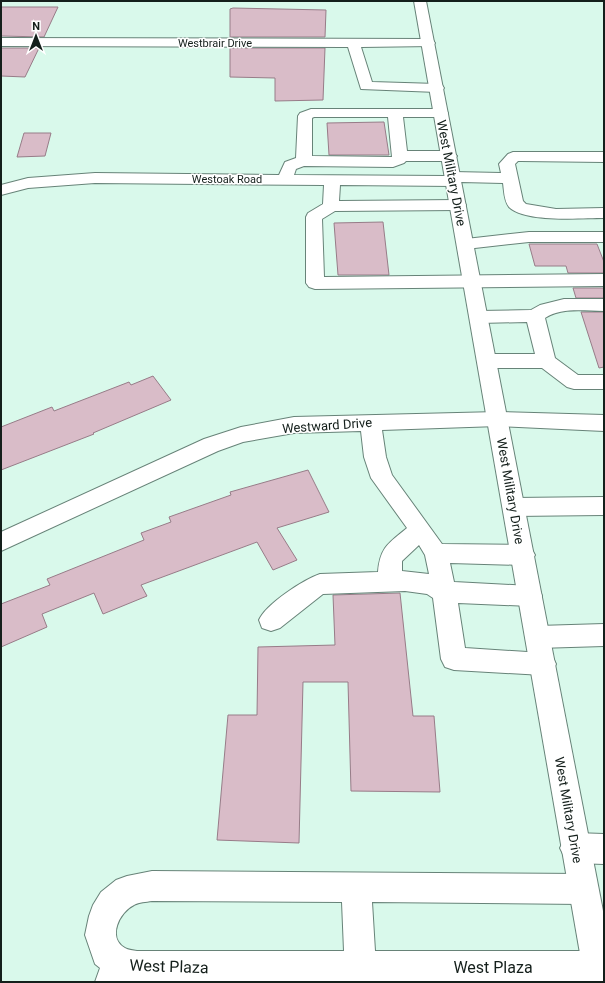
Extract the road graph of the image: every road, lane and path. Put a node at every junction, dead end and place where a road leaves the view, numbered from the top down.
1 (420, 1) edge
2 (1, 42) edge
3 (353, 43) junction
4 (428, 43) junction
5 (436, 88) junction
6 (395, 113) junction
7 (441, 113) junction
8 (400, 156) junction
9 (449, 156) junction
10 (604, 157) edge
11 (304, 161) junction
12 (510, 178) junction
13 (453, 179) junction
14 (286, 180) junction
15 (332, 180) junction
16 (1, 190) edge
17 (458, 205) junction
18 (331, 206) junction
19 (604, 213) edge
20 (604, 237) edge
21 (466, 244) junction
22 (604, 280) edge
23 (472, 282) junction
24 (604, 305) edge
25 (535, 316) junction
26 (479, 317) junction
27 (546, 361) junction
28 (487, 362) junction
29 (604, 382) edge
30 (498, 419) junction
31 (370, 422) junction
32 (603, 426) edge
33 (604, 506) edge
34 (514, 507) junction
35 (421, 530) junction
36 (1, 542) edge
37 (436, 553) junction
38 (523, 555) junction
39 (389, 582) junction
40 (444, 592) junction
41 (530, 596) junction
42 (271, 620) dead end
43 (604, 635) edge
44 (538, 637) junction
45 (542, 664) junction
46 (576, 848) junction
47 (604, 849) edge
48 (356, 887) junction
49 (583, 889) junction
50 (360, 967) junction
51 (115, 972) edge
52 (599, 975) edge

1 - 4 street, West Military Drive
2 - 3 street, Westbrair Drive
3 - 4 street, Westbrair Drive
3 - 5 street
4 - 5 street, West Military Drive
5 - 7 street, West Military Drive
6 - 7 street
6 - 8 street
6 - 11 street
7 - 9 street, West Military Drive
8 - 9 street
8 - 11 street
9 - 13 street, West Military Drive
10 - 12 street
11 - 14 street
12 - 13 street, Westoak Road
12 - 19 street
13 - 15 street, Westoak Road
13 - 17 street, West Military Drive
14 - 15 street, Westoak Road
14 - 16 street, Westoak Road
15 - 18 street
17 - 18 street
17 - 21 street, West Military Drive
18 - 23 street
20 - 21 street
21 - 23 street, West Military Drive
22 - 23 street
23 - 26 street, West Military Drive
24 - 25 street
25 - 26 street
25 - 27 street
26 - 28 street, West Military Drive
27 - 28 street
27 - 29 street
28 - 30 street, West Military Drive
30 - 31 street, Westward Drive
30 - 32 street, Westward Drive
30 - 34 street, West Military Drive
31 - 35 street
31 - 36 street, Westward Drive
33 - 34 street
34 - 38 street, West Military Drive
35 - 37 street
35 - 39 street
37 - 38 street
37 - 40 street
38 - 41 street, West Military Drive
39 - 40 street
39 - 42 street
40 - 41 street
40 - 45 street
41 - 44 street, West Military Drive
43 - 44 street
44 - 45 street, West Military Drive
45 - 46 street, West Military Drive
46 - 47 street
46 - 49 street, West Military Drive
48 - 49 street, West Plaza
48 - 50 street
48 - 51 street, West Plaza
49 - 52 street, West Military Drive
50 - 51 street, West Plaza
50 - 52 street, West Plaza

